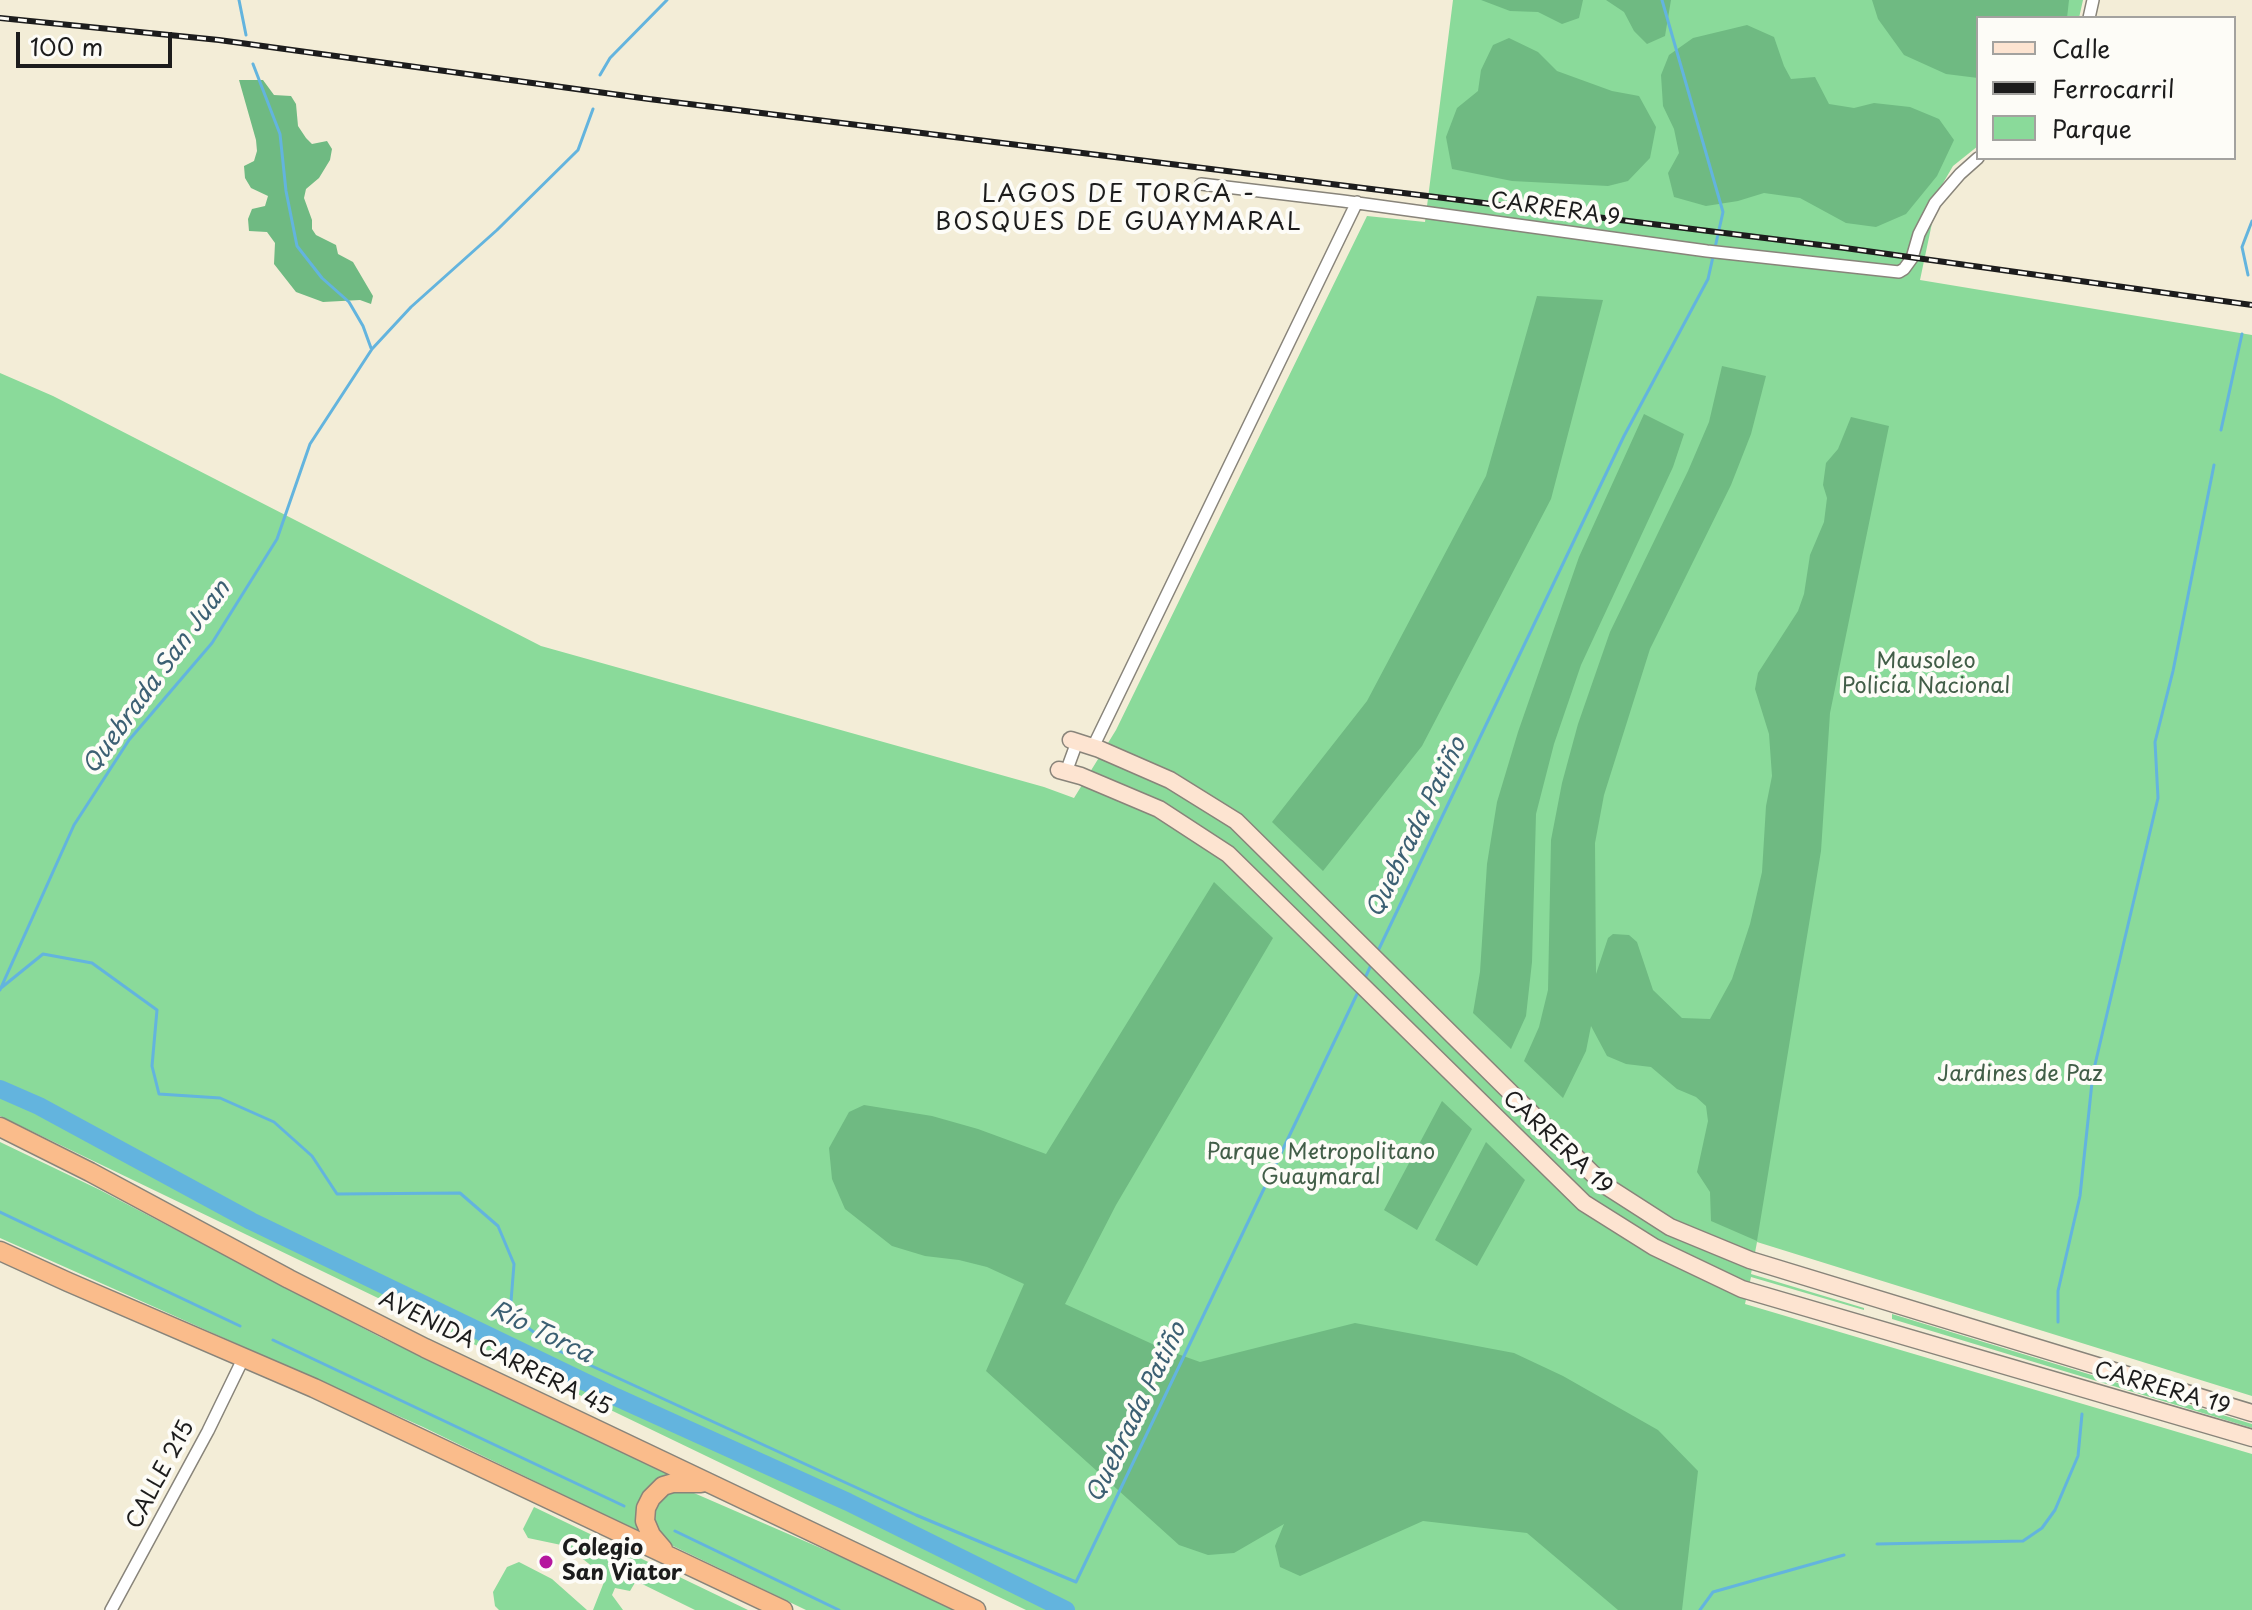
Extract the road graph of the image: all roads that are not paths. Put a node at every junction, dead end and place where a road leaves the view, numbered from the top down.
1 (1976, 160) edge
2 (1201, 184) dead end
3 (1357, 202) junction
4 (1080, 743) junction
5 (1062, 771) joint
6 (0, 1127) edge
7 (0, 1251) edge
8 (244, 1357) junction
9 (2252, 1413) edge
10 (2252, 1438) edge
11 (708, 1483) junction
12 (674, 1558) junction
13 (111, 1610) edge
14 (783, 1610) edge
15 (976, 1610) edge

1 - 3 street, CARRERA 9
2 - 3 street, CARRERA 9
3 - 4 street
4 - 5 street
4 - 9 main road, CARRERA 19
5 - 10 main road, CARRERA 19
6 - 11 highway, AVENIDA CARRERA 45
7 - 8 highway
8 - 12 highway
8 - 13 street, CALLE 215
11 - 12 highway
11 - 15 highway, AVENIDA CARRERA 45
12 - 14 highway

